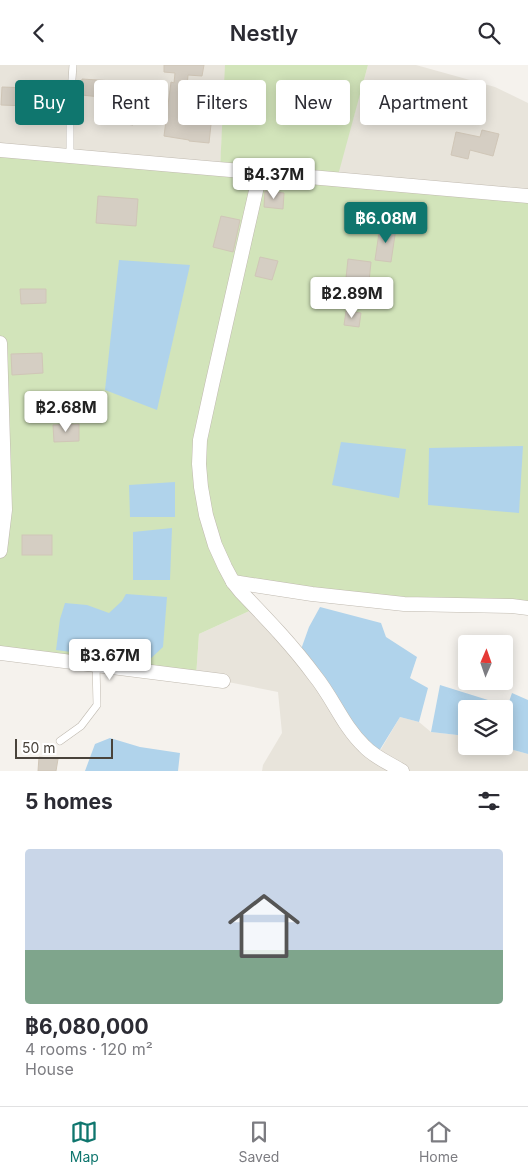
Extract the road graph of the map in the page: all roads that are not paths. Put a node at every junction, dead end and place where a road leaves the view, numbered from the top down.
1 (73, 65) edge
2 (0, 150) edge
3 (70, 156) junction
4 (260, 173) junction
5 (528, 196) edge
6 (0, 343) edge
7 (0, 551) edge
8 (233, 582) junction
9 (528, 608) edge
10 (0, 653) edge
11 (96, 665) junction
12 (223, 681) dead end
13 (60, 741) dead end
14 (402, 771) edge

1 - 3 lane
2 - 3 street
3 - 4 street
4 - 5 street
4 - 8 street
6 - 7 street
8 - 9 street
8 - 14 street
10 - 11 street
11 - 12 street
11 - 13 lane

